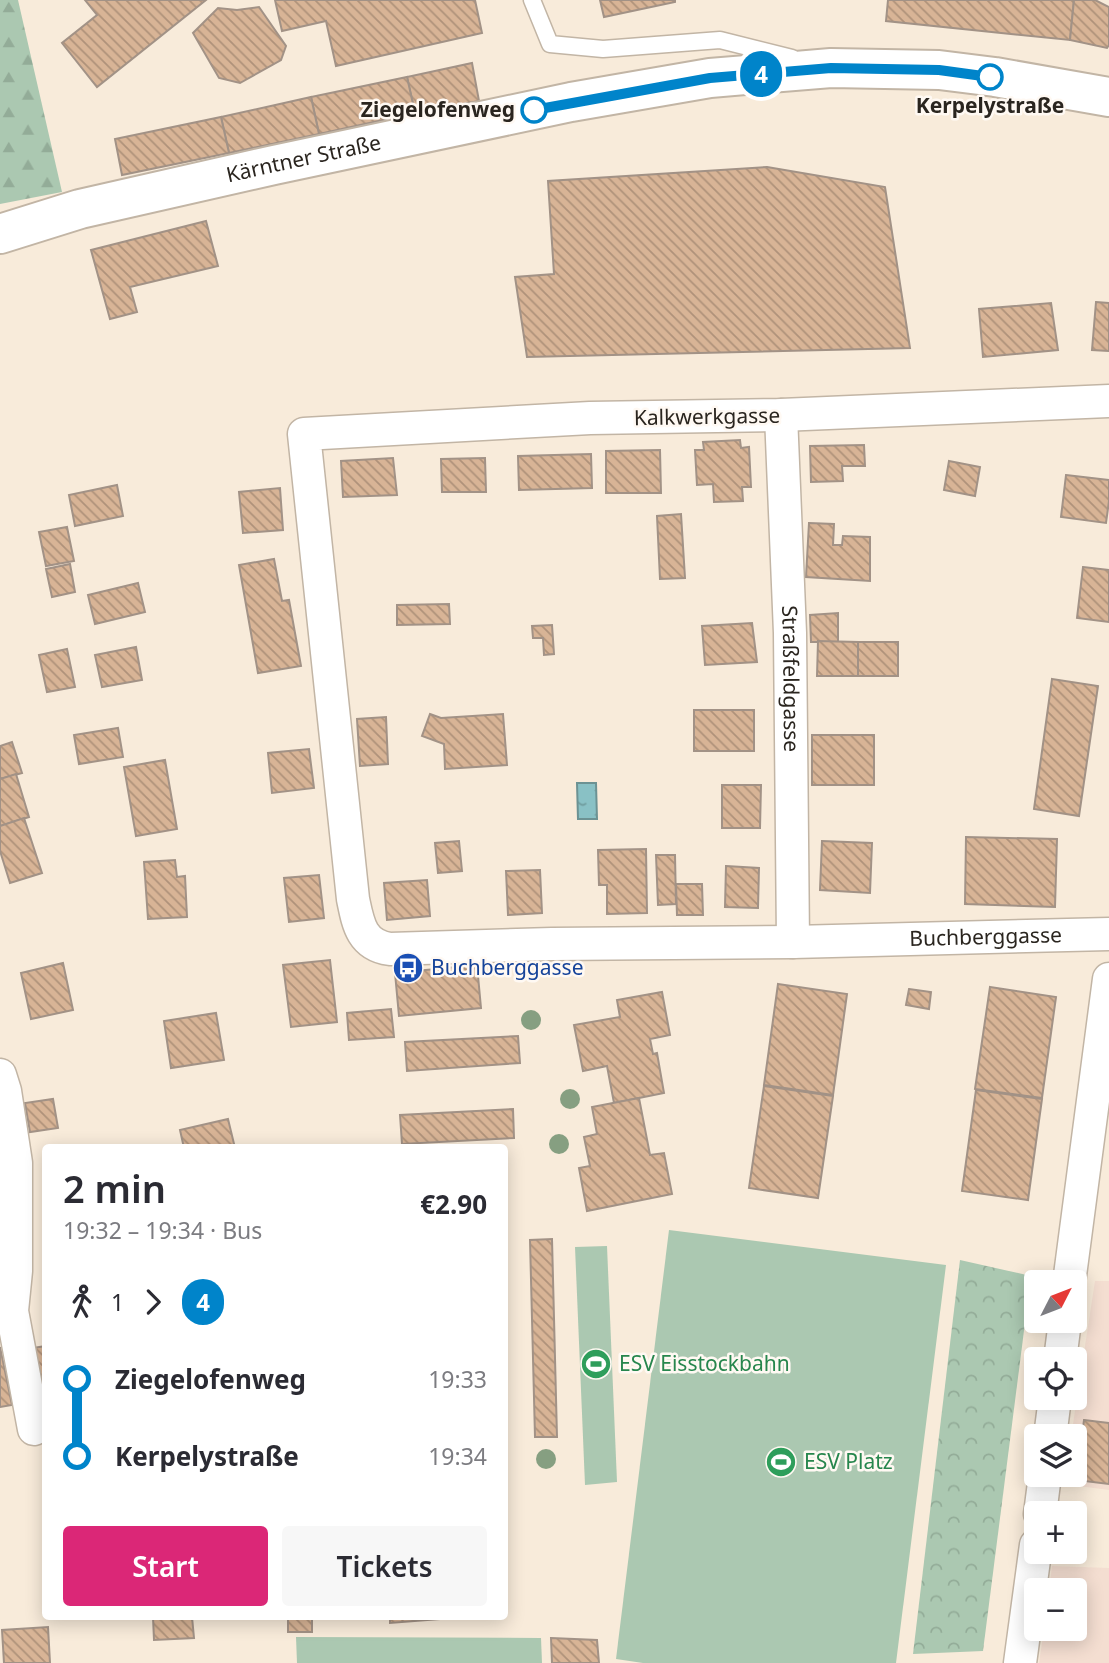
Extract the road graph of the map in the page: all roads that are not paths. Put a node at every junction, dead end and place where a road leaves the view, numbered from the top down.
1 (532, 0) edge
2 (831, 68) junction
3 (1109, 97) edge
4 (0, 234) edge
5 (1109, 401) edge
6 (781, 415) junction
7 (304, 434) joint
8 (1109, 934) edge
9 (793, 942) junction
10 (1109, 979) edge
11 (0, 1074) edge
12 (1071, 1270) edge
13 (34, 1429) dead end
14 (1033, 1564) edge
15 (1020, 1663) edge

1 - 2 lane
2 - 3 main road, Kärntner Straße
2 - 4 main road, Kärntner Straße
5 - 6 street, Kalkwerkgasse
6 - 7 street, Kalkwerkgasse
6 - 9 street, Straßfeldgasse
7 - 9 street, Buchberggasse
8 - 9 street, Buchberggasse
10 - 12 street
11 - 13 street
14 - 15 street

